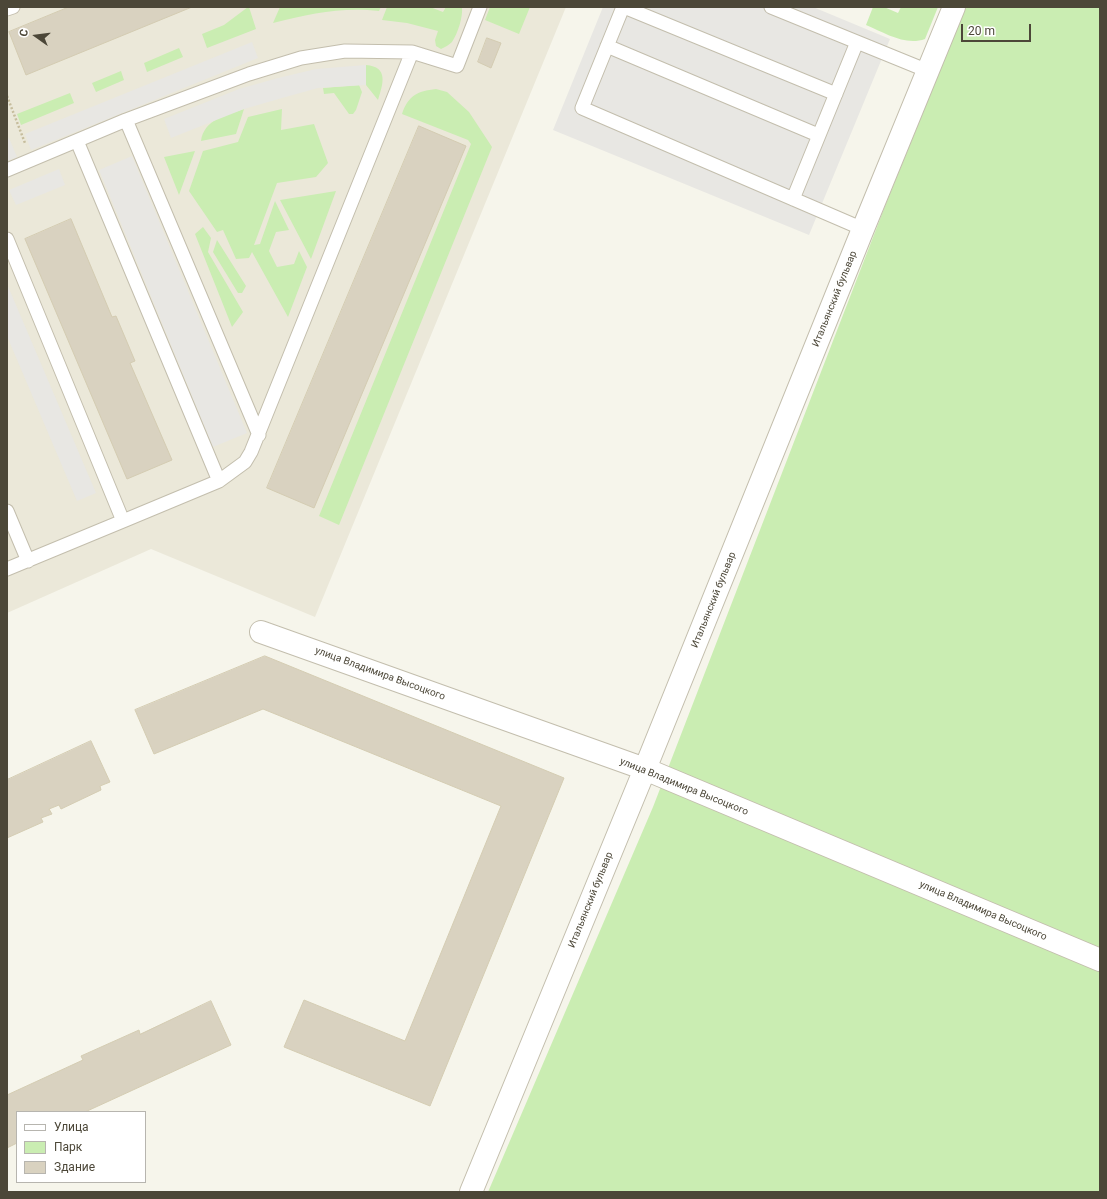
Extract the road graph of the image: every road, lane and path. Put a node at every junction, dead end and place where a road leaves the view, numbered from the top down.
1 (13, 7) edge
2 (480, 7) edge
3 (623, 7) edge
4 (771, 7) edge
5 (954, 7) edge
6 (7, 9) edge
7 (856, 42) junction
8 (607, 46) junction
9 (412, 52) junction
10 (928, 72) junction
11 (836, 94) junction
12 (7, 96) edge
13 (126, 120) junction
14 (818, 135) junction
15 (77, 141) junction
16 (32, 160) junction
17 (7, 170) edge
18 (793, 199) junction
19 (863, 229) junction
20 (7, 239) edge
21 (259, 435) junction
22 (219, 481) junction
23 (7, 511) edge
24 (123, 521) junction
25 (28, 561) junction
26 (7, 570) edge
27 (261, 632) dead end
28 (645, 769) junction
29 (1100, 960) edge
30 (471, 1192) edge

1 - 6 lane
2 - 9 lane
3 - 8 lane
3 - 11 lane
4 - 7 lane
5 - 10 street, Итальянский бульвар
7 - 10 lane
7 - 11 lane
8 - 14 lane
8 - 18 lane
9 - 13 lane
9 - 21 lane
10 - 19 street, Итальянский бульвар
11 - 14 lane
12 - 16 path
13 - 15 lane
13 - 21 lane
14 - 18 lane
15 - 16 lane
15 - 22 lane
16 - 17 lane
18 - 19 lane
19 - 28 street, Итальянский бульвар
20 - 24 lane
21 - 22 lane
22 - 24 lane
23 - 25 lane
24 - 25 lane
25 - 26 lane
27 - 28 street, улица Владимира Высоцкого
28 - 29 street, улица Владимира Высоцкого
28 - 30 street, Итальянский бульвар

